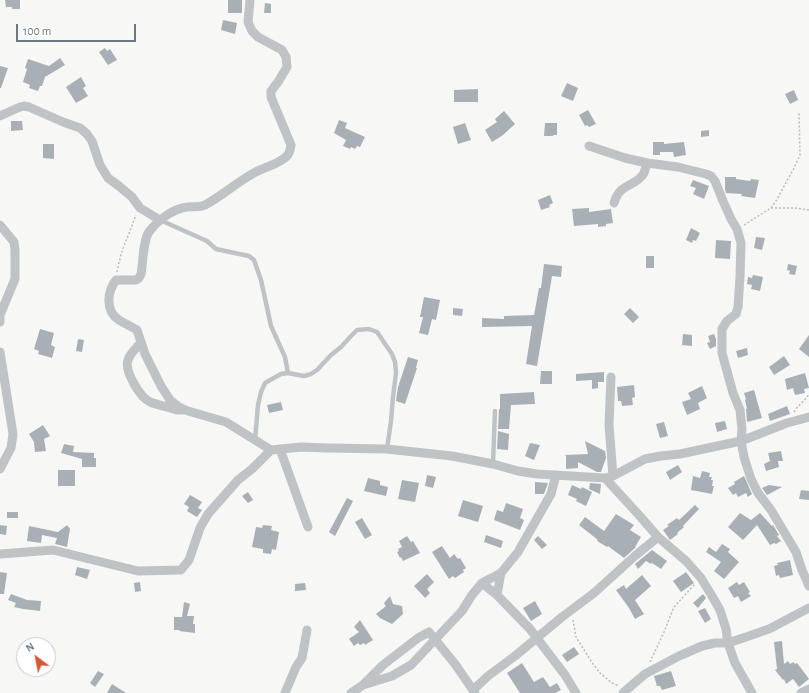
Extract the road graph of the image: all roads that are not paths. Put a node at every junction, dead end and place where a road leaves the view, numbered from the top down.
1 (250, 0) edge
2 (0, 116) edge
3 (589, 146) dead end
4 (646, 163) junction
5 (614, 203) dead end
6 (160, 220) junction
7 (0, 225) edge
8 (0, 322) edge
9 (141, 342) junction
10 (0, 352) edge
11 (288, 373) junction
12 (611, 376) dead end
13 (188, 411) junction
14 (495, 411) dead end
15 (809, 417) edge
16 (255, 440) junction
17 (741, 441) junction
18 (387, 449) junction
19 (275, 450) junction
20 (493, 464) junction
21 (0, 469) edge
22 (556, 475) junction
23 (609, 477) junction
24 (308, 527) dead end
25 (658, 537) junction
26 (0, 554) edge
27 (501, 573) junction
28 (482, 583) junction
29 (809, 586) edge
30 (497, 595) junction
31 (809, 608) edge
32 (307, 630) dead end
33 (537, 638) junction
34 (435, 639) junction
35 (728, 643) junction
36 (363, 685) junction
37 (809, 689) edge
38 (474, 692) edge
39 (624, 692) edge
40 (285, 693) edge
41 (351, 693) edge
42 (576, 693) edge
43 (752, 693) edge
44 (802, 693) edge

1 - 6 street
2 - 6 street
3 - 4 street
4 - 5 street
4 - 17 street
6 - 9 street
6 - 11 lane
7 - 8 street
9 - 13 street
9 - 13 street
10 - 21 street
11 - 16 lane
11 - 18 lane
12 - 23 street
13 - 16 street
14 - 20 lane
15 - 17 street
16 - 19 street
17 - 23 street
17 - 29 street
18 - 19 street
18 - 20 street
19 - 24 street
19 - 26 street
20 - 22 street
22 - 23 street
22 - 27 street
23 - 25 street
25 - 33 street
25 - 35 street
27 - 28 street
27 - 30 street
28 - 30 street
28 - 34 street
30 - 33 street
31 - 35 street
32 - 40 street
33 - 38 street
33 - 42 street
34 - 36 street
34 - 36 street
34 - 38 street
35 - 39 street
35 - 43 street
36 - 41 street
37 - 44 street

